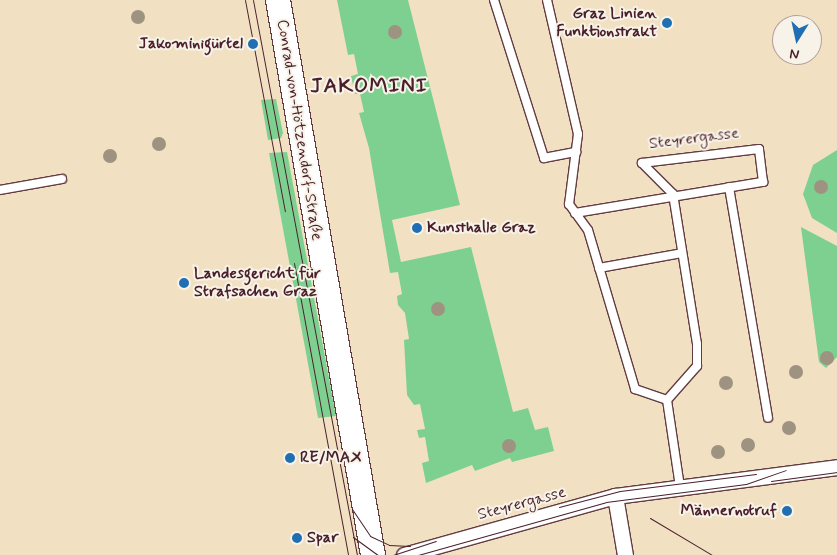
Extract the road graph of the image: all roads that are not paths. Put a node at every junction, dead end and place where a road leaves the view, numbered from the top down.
1 (278, 0) edge
2 (494, 0) edge
3 (547, 0) edge
4 (576, 152) junction
5 (62, 179) dead end
6 (729, 187) junction
7 (0, 190) edge
8 (673, 194) junction
9 (575, 213) junction
10 (682, 253) junction
11 (599, 268) junction
12 (667, 400) junction
13 (768, 418) dead end
14 (837, 467) edge
15 (680, 487) junction
16 (615, 496) junction
17 (373, 555) edge
18 (404, 555) edge
19 (625, 555) edge

1 - 17 main road, Conrad-von-Hötzendorf-Straße
2 - 4 lane
3 - 4 lane
4 - 9 lane
5 - 7 lane
6 - 8 lane, Steyrergasse
6 - 8 lane, Steyrergasse
6 - 13 lane
8 - 9 lane, Steyrergasse
8 - 10 lane
9 - 11 lane
10 - 11 lane
10 - 12 lane
11 - 12 lane
12 - 15 lane
14 - 15 street, Steyrergasse
15 - 16 street, Steyrergasse
16 - 18 street, Steyrergasse
16 - 19 street

